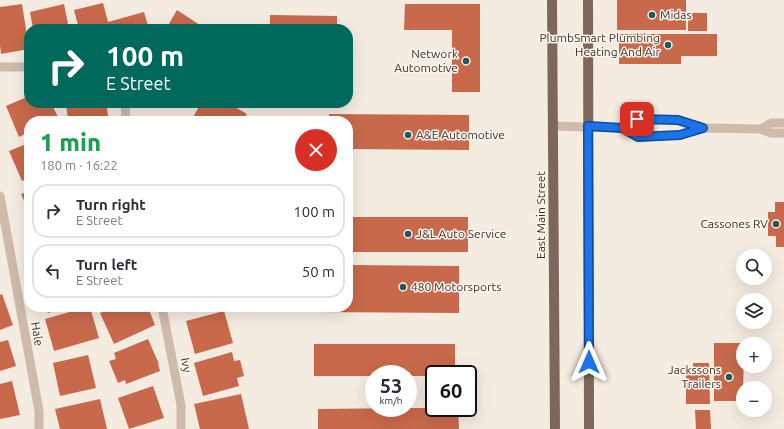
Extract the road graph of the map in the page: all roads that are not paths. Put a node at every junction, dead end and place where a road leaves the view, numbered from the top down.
1 (552, 0) edge
2 (588, 0) edge
3 (0, 67) edge
4 (24, 67) edge
5 (784, 123) edge
6 (553, 126) junction
7 (588, 126) junction
8 (622, 128) junction
9 (703, 128) junction
10 (761, 129) junction
11 (784, 133) edge
12 (0, 196) edge
13 (163, 312) edge
14 (39, 429) edge
15 (181, 429) edge
16 (555, 429) edge
17 (589, 429) edge

1 - 6 main road, East Main Street
2 - 7 main road
3 - 4 lane
5 - 10 lane
6 - 7 lane
6 - 16 main road, East Main Street
7 - 8 lane
7 - 17 main road
8 - 9 lane
8 - 9 lane
9 - 10 lane
10 - 11 lane
12 - 14 lane, Hale
13 - 15 lane, Ivy

